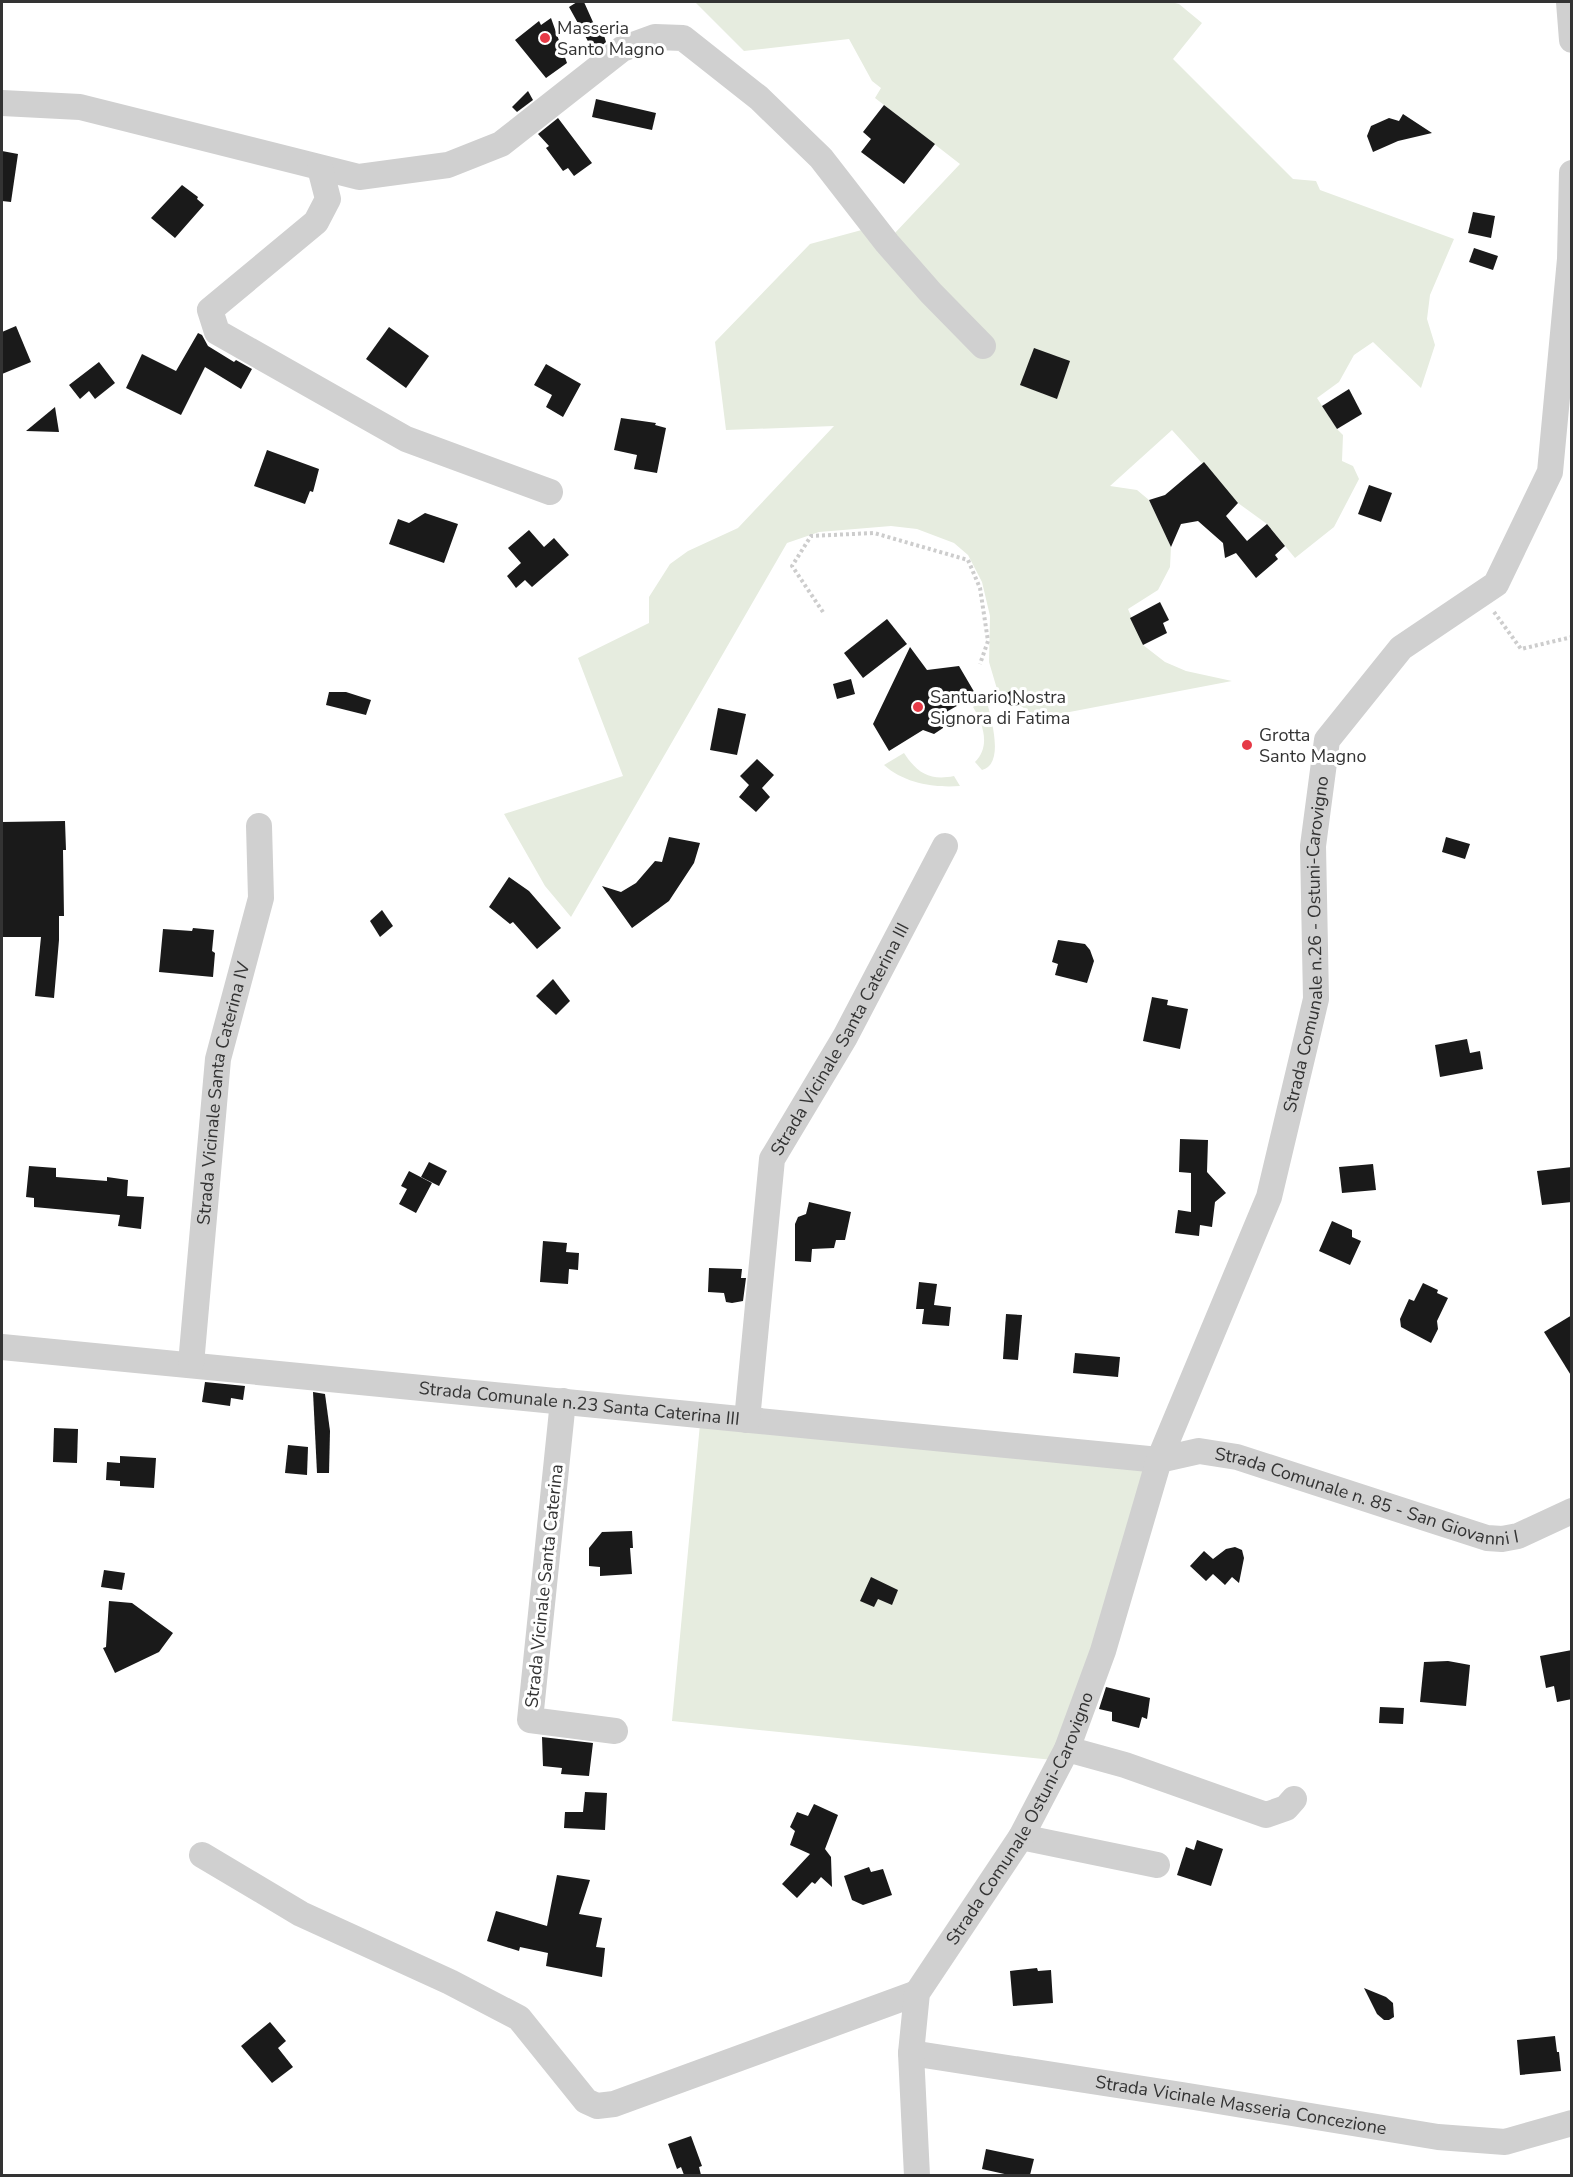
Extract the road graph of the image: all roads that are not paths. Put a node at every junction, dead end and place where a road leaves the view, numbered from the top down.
1 (1569, 2) edge
2 (1572, 40) edge
3 (2, 103) edge
4 (320, 168) junction
5 (1572, 173) edge
6 (1571, 259) edge
7 (983, 346) dead end
8 (550, 492) dead end
9 (259, 826) dead end
10 (945, 846) dead end
11 (2, 1347) edge
12 (191, 1364) junction
13 (563, 1401) junction
14 (747, 1420) junction
15 (1159, 1460) junction
16 (1572, 1511) edge
17 (615, 1731) dead end
18 (1067, 1749) junction
19 (1294, 1799) dead end
20 (1021, 1837) junction
21 (202, 1855) dead end
22 (1157, 1865) dead end
23 (917, 1993) junction
24 (911, 2054) junction
25 (1572, 2123) edge
26 (917, 2175) edge

1 - 2 street
3 - 4 street
4 - 7 street
4 - 8 street
5 - 6 street, Strada Comunale n.26 - Ostuni-Carovigno
6 - 15 street, Strada Comunale n.26 - Ostuni-Carovigno
9 - 12 street, Strada Vicinale Santa Caterina IV
10 - 14 street, Strada Vicinale Santa Caterina III
11 - 12 street, Strada Comunale n.23 Santa Caterina III
12 - 13 street, Strada Comunale n.23 Santa Caterina III
13 - 14 street, Strada Comunale n.23 Santa Caterina III
13 - 17 street, Strada Vicinale Santa Caterina
14 - 15 street, Strada Comunale n.23 Santa Caterina III
15 - 16 street, Strada Comunale n. 85 - San Giovanni I
15 - 18 street, Strada Comunale Ostuni-Carovigno
18 - 19 street
18 - 20 street, Strada Comunale Ostuni-Carovigno
20 - 22 street
20 - 23 street, Strada Comunale Ostuni-Carovigno
21 - 23 street
23 - 24 street, Strada Comunale Ostuni-Carovigno
24 - 25 street, Strada Vicinale Masseria Concezione
24 - 26 street, Strada Comunale Ostuni-Carovigno

